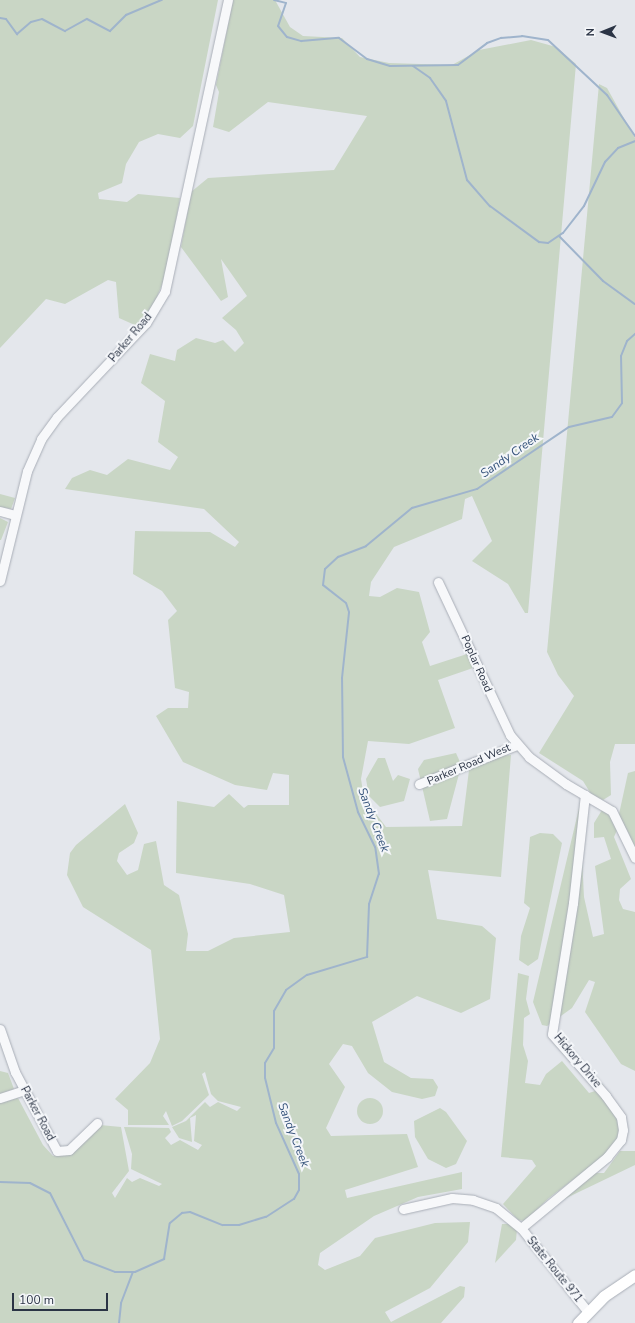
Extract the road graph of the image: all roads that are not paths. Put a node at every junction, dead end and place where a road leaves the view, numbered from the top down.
1 (228, 0) edge
2 (0, 511) edge
3 (15, 515) junction
4 (0, 581) edge
5 (438, 582) dead end
6 (517, 745) junction
7 (419, 784) dead end
8 (585, 795) junction
9 (635, 858) edge
10 (0, 1029) edge
11 (24, 1090) junction
12 (0, 1098) edge
13 (97, 1122) dead end
14 (403, 1209) dead end
15 (521, 1228) junction
16 (635, 1276) edge
17 (588, 1312) junction
18 (578, 1323) edge

1 - 3 street, Parker Road
2 - 3 street
3 - 4 street, Parker Road
5 - 6 street, Poplar Road
6 - 7 street, Parker Road West
6 - 8 street, Parker Road West
8 - 9 street, Parker Road West
8 - 15 street, Hickory Drive
10 - 11 street, Parker Road
11 - 12 street
11 - 13 street, Parker Road
14 - 15 street, State Route 971
15 - 17 street, State Route 971
16 - 17 main road
17 - 18 main road

